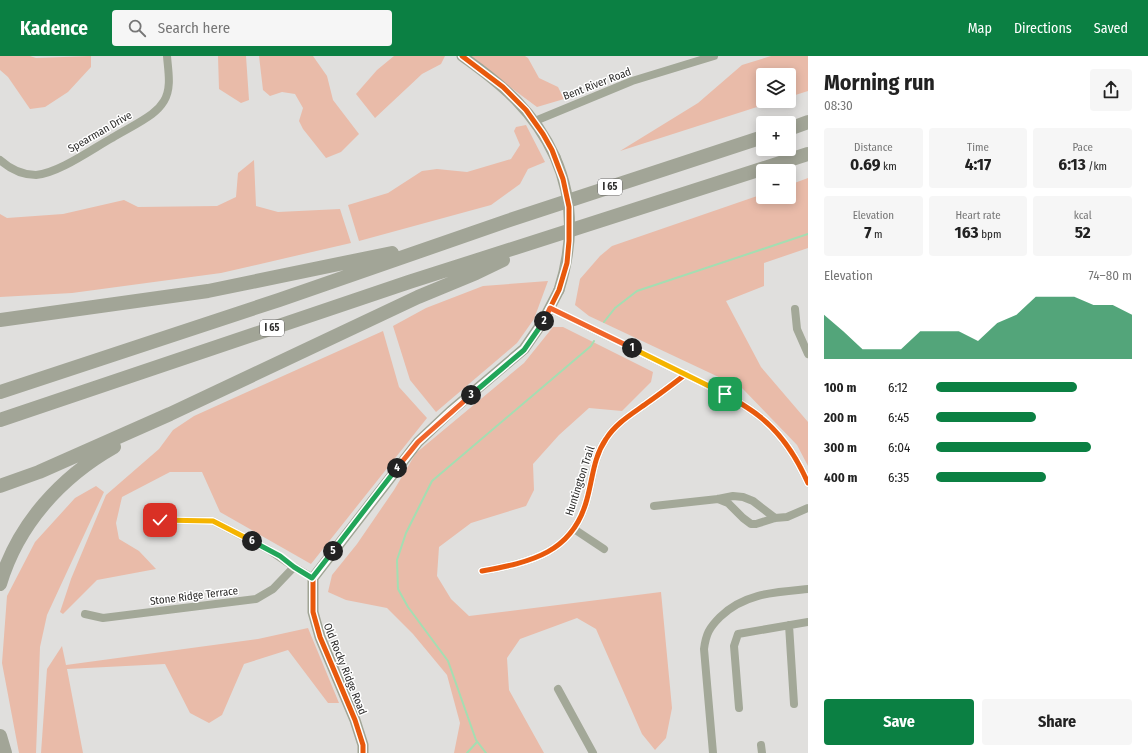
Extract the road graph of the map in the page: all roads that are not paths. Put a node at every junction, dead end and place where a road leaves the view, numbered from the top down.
1 (167, 56) edge
2 (462, 56) edge
3 (714, 56) edge
4 (534, 120) junction
5 (808, 122) edge
6 (796, 126) edge
7 (756, 139) edge
8 (808, 154) edge
9 (0, 160) edge
10 (456, 239) junction
11 (545, 239) junction
12 (550, 308) junction
13 (795, 309) dead end
14 (0, 312) edge
15 (43, 313) junction
16 (0, 320) edge
17 (808, 354) edge
18 (686, 374) junction
19 (0, 392) edge
20 (170, 414) junction
21 (0, 420) edge
22 (808, 483) edge
23 (0, 486) edge
24 (718, 499) junction
25 (654, 506) dead end
26 (808, 508) edge
27 (775, 518) junction
28 (160, 520) dead end
29 (574, 529) junction
30 (604, 549) dead end
31 (294, 567) junction
32 (482, 570) dead end
33 (312, 578) junction
34 (0, 584) edge
35 (808, 589) edge
36 (85, 614) dead end
37 (808, 622) edge
38 (789, 625) junction
39 (558, 689) dead end
40 (794, 704) dead end
41 (739, 708) dead end
42 (0, 736) edge
43 (6, 753) edge
44 (364, 753) edge
45 (593, 753) edge
46 (713, 753) edge

1 - 9 street, Spearman Drive
2 - 4 street
3 - 4 street, Bent River Road
4 - 12 street, bridge
5 - 6 highway
7 - 10 highway, I 65
8 - 11 highway, I 65
10 - 15 highway
10 - 19 highway, I 65
11 - 20 highway
11 - 21 highway, I 65
12 - 18 street
12 - 33 street
13 - 17 street
14 - 15 highway
15 - 16 highway
18 - 22 street
18 - 29 street, Huntington Trail
20 - 23 highway
20 - 34 highway
24 - 25 street
24 - 27 street
24 - 27 street
26 - 27 street
28 - 31 street
29 - 30 street
29 - 32 street, Huntington Trail
31 - 33 street
31 - 36 street, Stone Ridge Terrace
33 - 44 street, Old Rocky Ridge Road
35 - 46 street
37 - 38 street
38 - 40 street
38 - 41 street
39 - 45 street
42 - 43 highway

